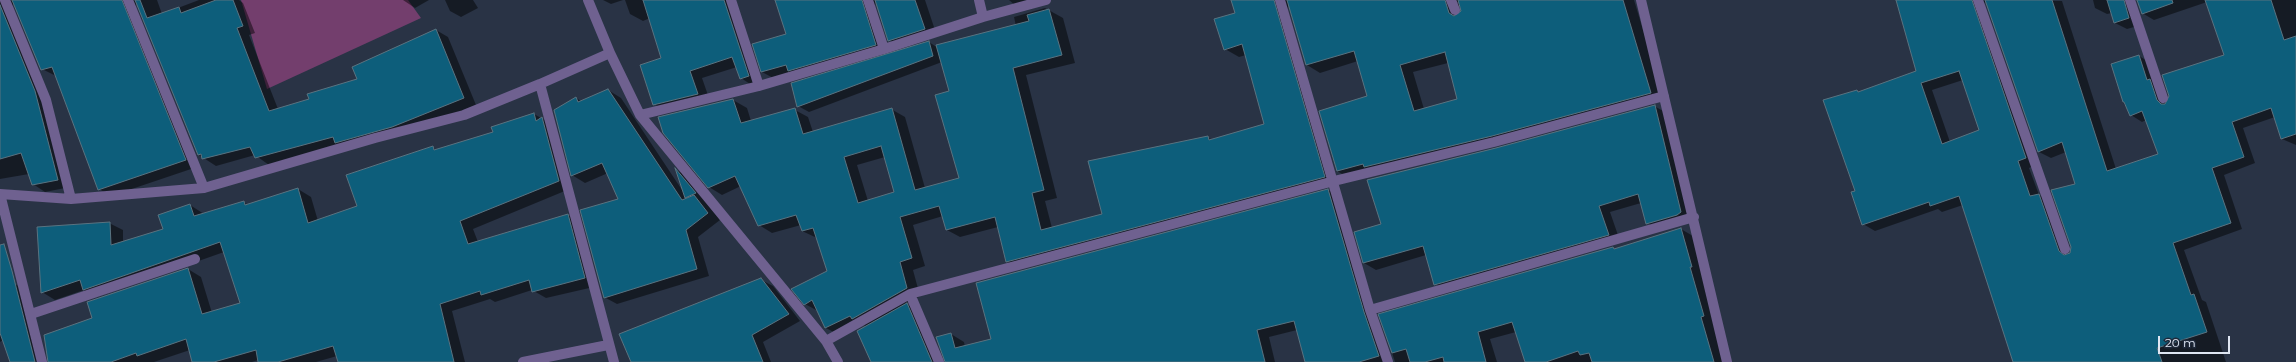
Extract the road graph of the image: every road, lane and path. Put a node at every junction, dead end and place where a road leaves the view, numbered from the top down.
1 (5, 0) edge
2 (128, 0) edge
3 (588, 0) edge
4 (731, 0) edge
5 (868, 0) edge
6 (979, 0) edge
7 (1046, 0) edge
8 (1280, 0) edge
9 (1451, 0) edge
10 (1641, 0) edge
11 (1978, 0) edge
12 (2130, 0) edge
13 (1455, 10) dead end
14 (983, 17) junction
15 (884, 49) junction
16 (610, 53) junction
17 (540, 84) junction
18 (759, 86) junction
19 (1664, 96) junction
20 (2163, 98) dead end
21 (640, 115) junction
22 (1334, 181) junction
23 (204, 188) junction
24 (0, 194) edge
25 (71, 199) junction
26 (1694, 217) junction
27 (2065, 249) dead end
28 (195, 259) dead end
29 (910, 294) junction
30 (1370, 310) junction
31 (31, 314) junction
32 (826, 342) junction
33 (608, 345) junction
34 (42, 362) edge
35 (523, 362) edge
36 (614, 362) edge
37 (838, 362) edge
38 (939, 362) edge
39 (1388, 362) edge
40 (1727, 362) edge

1 - 25 street
2 - 23 street
3 - 16 street
4 - 18 street
5 - 15 street
6 - 14 street
7 - 14 street
8 - 22 street
9 - 13 street
10 - 19 street
11 - 27 street
12 - 20 street
14 - 15 street
15 - 18 street
16 - 17 street
16 - 21 street
17 - 23 street
17 - 33 street
18 - 21 street
19 - 22 street
19 - 26 street
21 - 32 street
22 - 29 street
22 - 30 street
23 - 25 street
24 - 25 street
24 - 31 street
26 - 30 street
26 - 40 street
28 - 31 street
29 - 32 street
29 - 38 street
30 - 39 street
31 - 34 street
32 - 37 street
33 - 35 street
33 - 36 street

